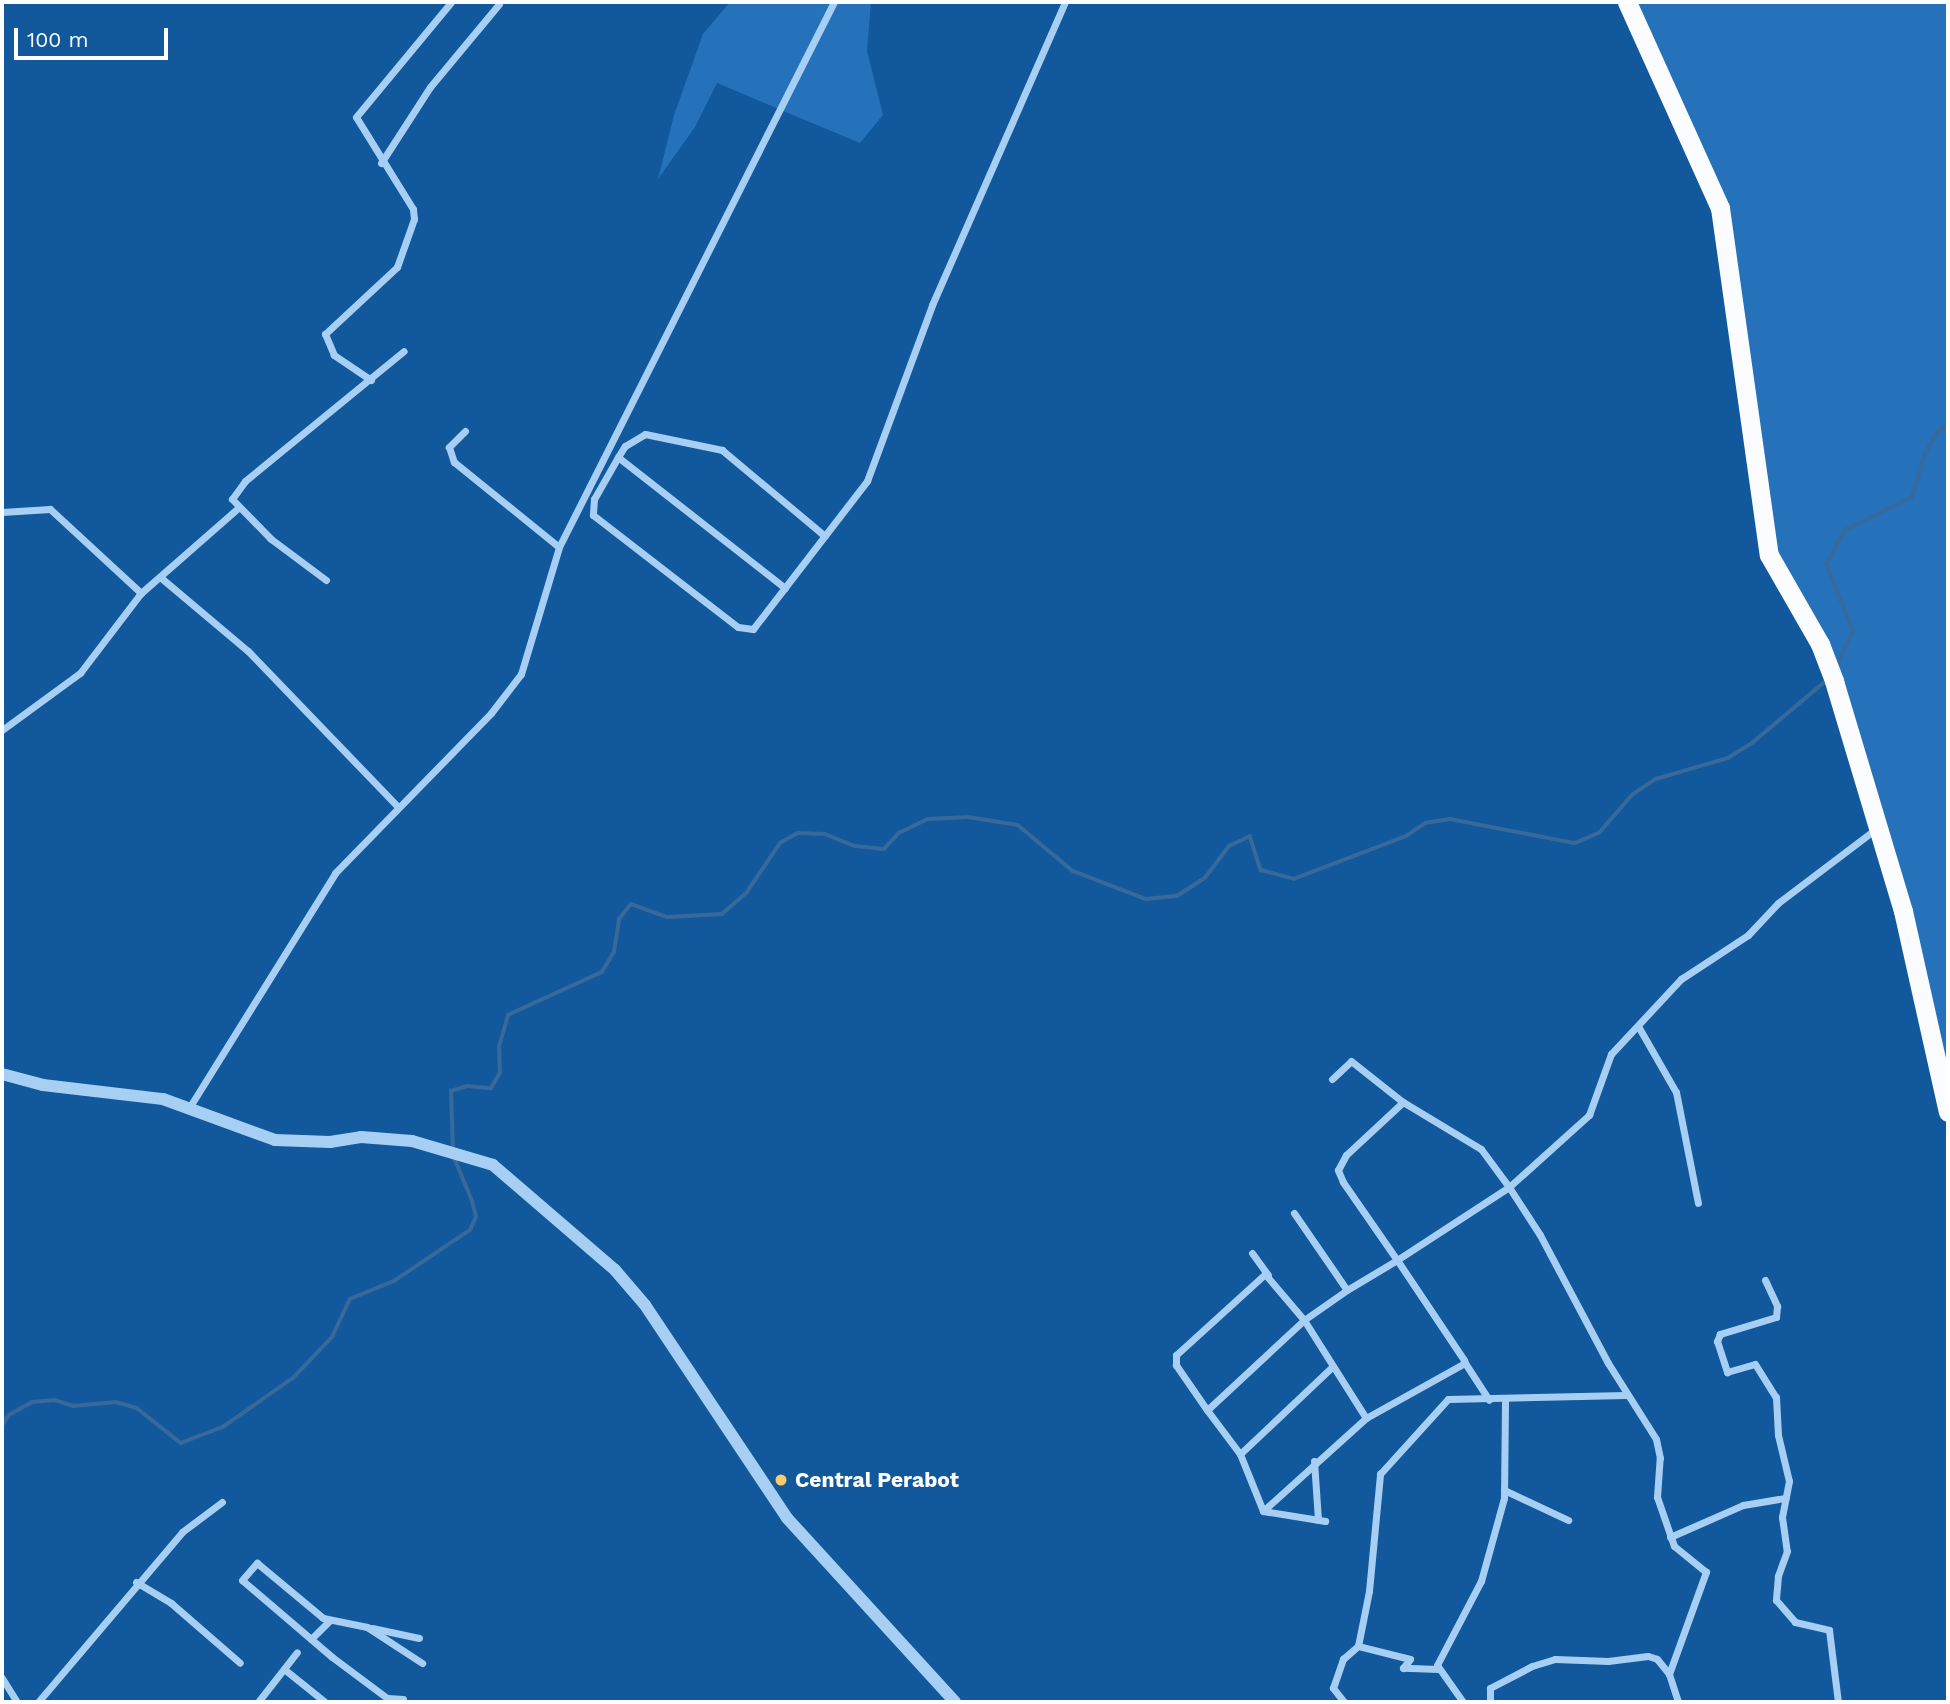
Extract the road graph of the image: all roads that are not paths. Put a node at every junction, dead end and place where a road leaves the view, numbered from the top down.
1 (451, 2) edge
2 (834, 2) edge
3 (1065, 2) edge
4 (1627, 2) edge
5 (499, 4) dead end
6 (381, 163) junction
7 (404, 351) dead end
8 (370, 380) junction
9 (465, 431) dead end
10 (618, 457) junction
11 (237, 509) junction
12 (2, 512) edge
13 (825, 536) junction
14 (559, 547) junction
15 (160, 577) junction
16 (326, 580) dead end
17 (785, 587) junction
18 (141, 593) junction
19 (2, 730) edge
20 (398, 807) junction
21 (1879, 827) junction
22 (1638, 1026) junction
23 (2, 1074) edge
24 (1332, 1079) dead end
25 (1403, 1102) junction
26 (189, 1108) junction
27 (1948, 1112) edge
28 (1509, 1188) junction
29 (1698, 1203) dead end
30 (1294, 1213) dead end
31 (1252, 1253) dead end
32 (1396, 1260) junction
33 (1268, 1275) junction
34 (1765, 1280) dead end
35 (1348, 1290) junction
36 (1304, 1320) junction
37 (1465, 1363) junction
38 (1333, 1366) junction
39 (1626, 1395) junction
40 (1489, 1400) junction
41 (1505, 1400) junction
42 (1207, 1410) junction
43 (1366, 1418) junction
44 (1240, 1454) junction
45 (1314, 1461) junction
46 (1504, 1490) junction
47 (1785, 1498) junction
48 (222, 1502) dead end
49 (1263, 1511) junction
50 (1568, 1520) dead end
51 (1670, 1537) junction
52 (136, 1582) junction
53 (330, 1620) junction
54 (368, 1627) junction
55 (419, 1638) dead end
56 (311, 1639) junction
57 (1359, 1646) junction
58 (297, 1652) dead end
59 (240, 1662) dead end
60 (422, 1663) dead end
61 (284, 1669) junction
62 (1438, 1669) junction
63 (1669, 1674) junction
64 (2, 1678) edge
65 (403, 1699) dead end
66 (18, 1702) edge
67 (38, 1702) edge
68 (258, 1702) edge
69 (325, 1702) edge
70 (955, 1702) edge
71 (1345, 1702) edge
72 (1462, 1702) edge
73 (1490, 1702) edge
74 (1678, 1702) edge
75 (1838, 1702) edge

1 - 6 street
2 - 14 street
3 - 13 street
4 - 21 highway
5 - 6 street
6 - 8 street
7 - 8 street
8 - 11 street
9 - 14 street
10 - 13 street
10 - 17 street
10 - 17 street
11 - 15 street
11 - 16 street
12 - 18 street
13 - 17 street
14 - 20 street
15 - 18 street
15 - 20 street
18 - 19 street
20 - 26 street
21 - 22 street
21 - 27 highway
22 - 28 street
22 - 29 street
23 - 26 street
24 - 25 street
25 - 28 street
25 - 32 street
26 - 70 street
28 - 32 street
28 - 39 street
30 - 35 street
31 - 33 street
32 - 35 street
32 - 37 street
33 - 36 street
33 - 42 street
34 - 47 street
35 - 36 street
36 - 38 street
36 - 42 street
37 - 40 street
37 - 43 street
38 - 43 street
38 - 44 street
39 - 41 street
39 - 51 street
40 - 41 street
40 - 57 street
41 - 46 street
42 - 44 street
43 - 45 street
44 - 49 street
45 - 49 street
45 - 49 street
46 - 50 street
46 - 62 street
47 - 51 street
47 - 75 street
48 - 52 street
51 - 63 street
52 - 59 street
52 - 67 street
53 - 54 street
53 - 56 street
53 - 56 street
54 - 55 street
54 - 60 street
56 - 65 street
57 - 62 street
57 - 71 street
58 - 61 street
61 - 68 street
61 - 69 street
62 - 72 street
63 - 73 street
63 - 74 street
64 - 66 street

